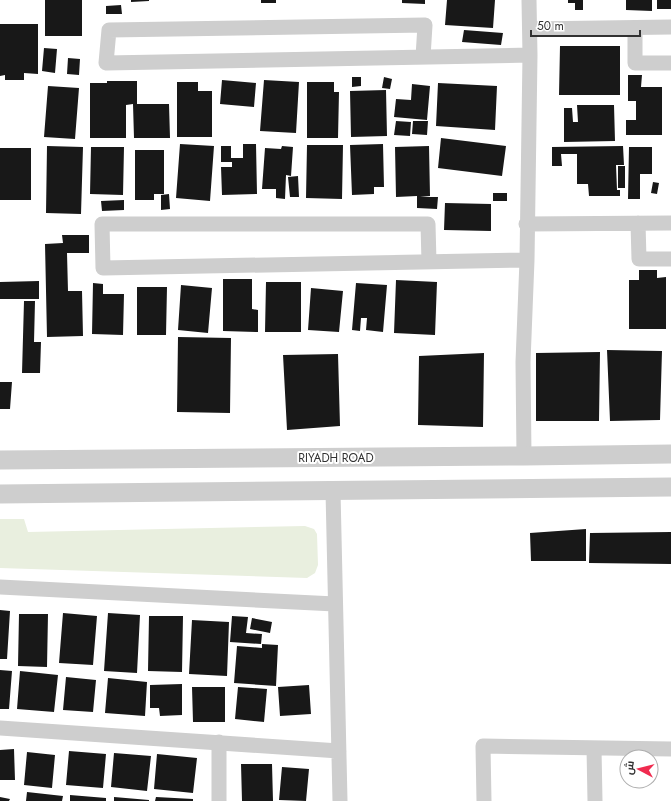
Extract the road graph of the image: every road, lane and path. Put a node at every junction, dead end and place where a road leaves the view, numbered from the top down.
1 (529, 0) edge
2 (671, 27) edge
3 (635, 28) junction
4 (530, 29) junction
5 (530, 55) junction
6 (423, 57) junction
7 (671, 64) edge
8 (638, 223) junction
9 (671, 223) edge
10 (526, 224) junction
11 (671, 259) edge
12 (526, 260) junction
13 (429, 262) junction
14 (671, 454) edge
15 (524, 456) junction
16 (0, 460) edge
17 (671, 487) edge
18 (333, 491) junction
19 (5, 495) edge
20 (0, 586) edge
21 (335, 604) junction
22 (0, 728) edge
23 (219, 742) junction
24 (594, 748) junction
25 (671, 749) edge
26 (339, 751) junction
27 (219, 801) edge
28 (340, 801) edge
29 (484, 801) edge
30 (595, 801) edge

1 - 4 street
2 - 3 street
3 - 4 street
3 - 7 street
4 - 5 street
5 - 6 street
5 - 10 street
6 - 6 street
8 - 9 street
8 - 10 street
8 - 11 street
10 - 12 street
12 - 13 street
12 - 15 street
13 - 13 street
14 - 15 street, RIYADH ROAD
15 - 16 street, RIYADH ROAD
17 - 18 street
18 - 19 street
18 - 21 street
20 - 21 street
21 - 26 street
22 - 23 street
23 - 26 street
23 - 27 street
24 - 25 street
24 - 29 street
24 - 30 street
26 - 28 street

